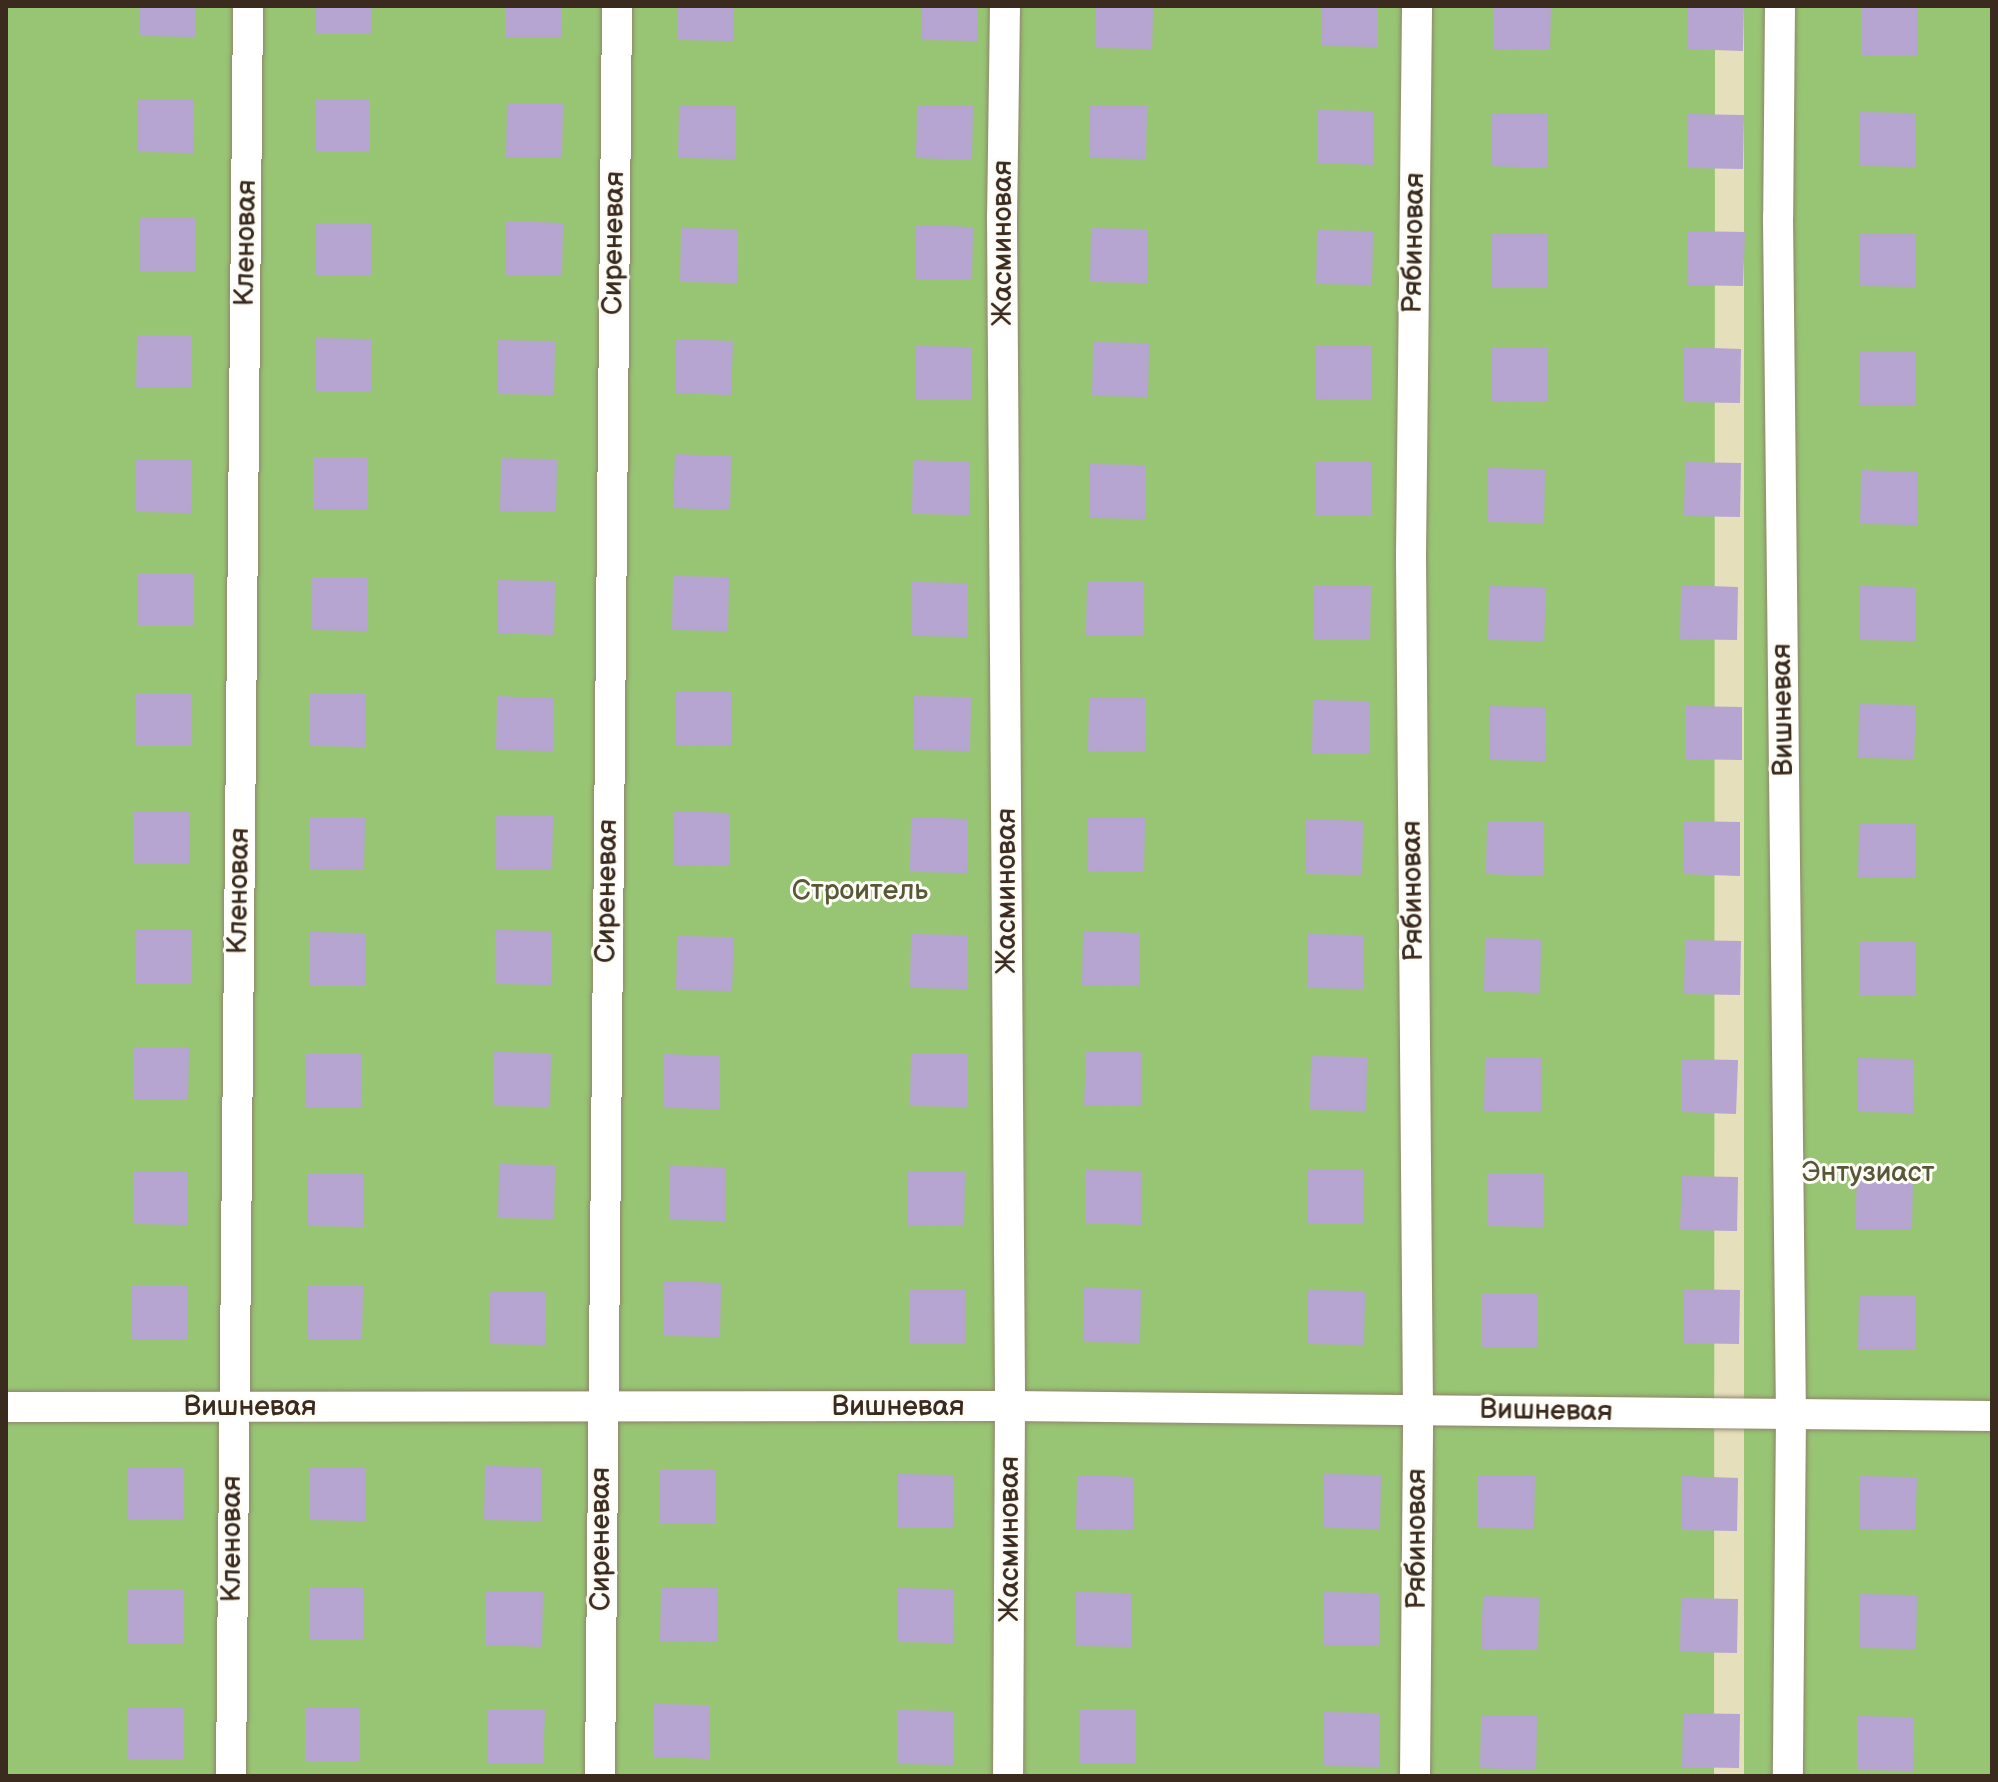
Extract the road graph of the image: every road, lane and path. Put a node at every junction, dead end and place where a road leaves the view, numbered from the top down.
1 (248, 6) edge
2 (617, 6) edge
3 (1005, 6) edge
4 (1417, 6) edge
5 (1780, 6) edge
6 (1010, 1406) junction
7 (6, 1407) edge
8 (233, 1407) junction
9 (602, 1408) junction
10 (1418, 1410) junction
11 (1791, 1414) junction
12 (1992, 1416) edge
13 (231, 1776) edge
14 (600, 1776) edge
15 (1008, 1776) edge
16 (1415, 1776) edge
17 (1788, 1776) edge

1 - 8 street, Кленовая
2 - 9 street, Сиреневая
3 - 6 street, Жасминовая
4 - 10 street, Рябиновая
5 - 11 street, Вишневая
6 - 9 street, Вишневая
6 - 10 street, Вишневая
6 - 15 street, Жасминовая
7 - 8 street, Вишневая
8 - 9 street, Вишневая
8 - 13 street, Кленовая
9 - 14 street, Сиреневая
10 - 11 street, Вишневая
10 - 16 street, Рябиновая
11 - 12 street, Вишневая
11 - 17 street, Вишневая

